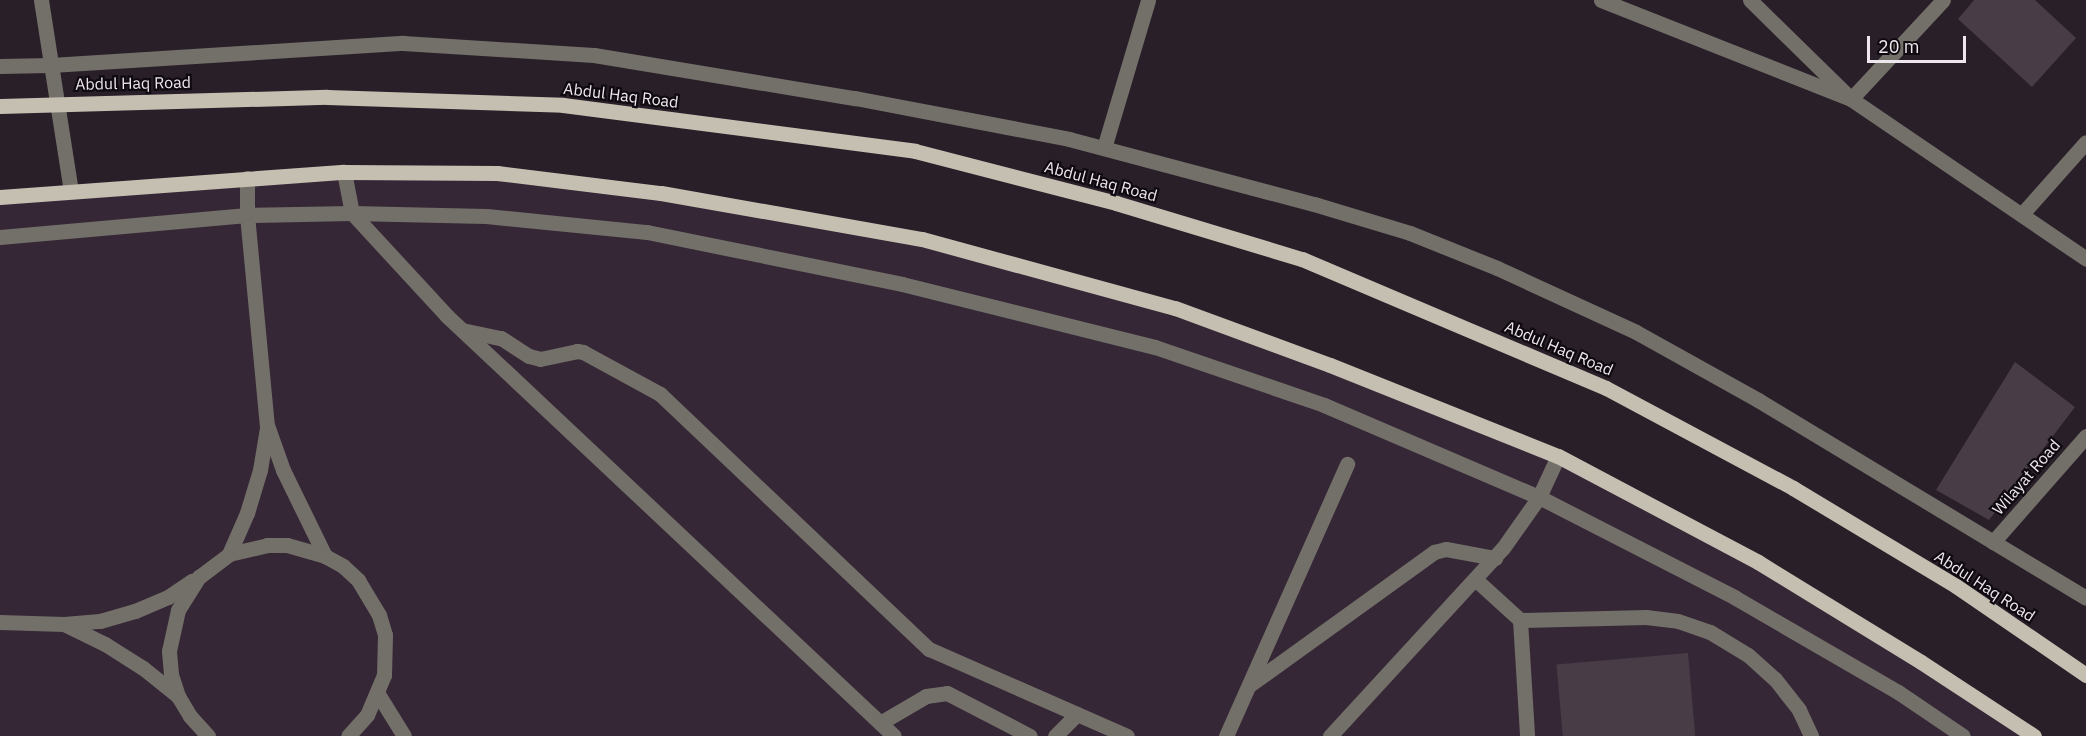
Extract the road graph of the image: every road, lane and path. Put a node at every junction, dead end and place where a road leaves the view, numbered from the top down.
1 (41, 0) edge
2 (1148, 0) edge
3 (1601, 0) edge
4 (1750, 0) edge
5 (1943, 0) edge
6 (51, 65) junction
7 (0, 66) edge
8 (1851, 99) junction
9 (58, 103) junction
10 (0, 106) edge
11 (2086, 142) edge
12 (1104, 148) junction
13 (344, 172) junction
14 (247, 178) junction
15 (71, 191) junction
16 (0, 196) edge
17 (352, 213) junction
18 (247, 214) junction
19 (2022, 214) junction
20 (0, 237) edge
21 (2086, 259) edge
22 (462, 330) junction
23 (267, 425) junction
24 (2086, 436) edge
25 (1558, 456) junction
26 (1347, 464) dead end
27 (1539, 497) junction
28 (1993, 542) junction
29 (229, 554) junction
30 (325, 556) junction
31 (1495, 558) junction
32 (199, 577) junction
33 (1474, 579) junction
34 (2086, 598) edge
35 (1520, 620) junction
36 (0, 622) edge
37 (64, 624) junction
38 (2086, 675) edge
39 (1250, 685) junction
40 (378, 694) junction
41 (178, 696) junction
42 (1077, 714) junction
43 (880, 723) junction
44 (208, 736) edge
45 (348, 736) edge
46 (404, 736) edge
47 (894, 736) edge
48 (1030, 736) edge
49 (1055, 736) edge
50 (1127, 736) edge
51 (1226, 736) edge
52 (1330, 736) edge
53 (1527, 736) edge
54 (1812, 736) edge
55 (1963, 736) edge
56 (2034, 736) edge

1 - 6 street
2 - 12 street
3 - 8 street
4 - 8 street
5 - 8 street
6 - 7 street
6 - 9 street
6 - 12 street
8 - 19 street
9 - 10 main road, Abdul Haq Road
9 - 15 street
9 - 38 main road, Abdul Haq Road
11 - 19 street
12 - 28 street
13 - 14 main road
13 - 17 street
13 - 25 main road
14 - 15 main road
14 - 18 street
15 - 16 main road
17 - 18 street
17 - 22 street
17 - 27 street
18 - 20 street
18 - 23 street
19 - 21 street
22 - 42 street
22 - 43 street
23 - 29 street
23 - 30 street
24 - 28 street, Wilayat Road
25 - 27 street
25 - 56 main road
26 - 39 street
27 - 31 street
27 - 55 street
28 - 34 street
29 - 30 street
29 - 32 street
30 - 40 street
31 - 33 street
31 - 39 street
32 - 37 street
32 - 41 street
33 - 35 street
33 - 52 street
35 - 53 street
35 - 54 street
36 - 37 street
37 - 41 street
39 - 51 street
40 - 45 street
40 - 46 street
41 - 44 street
42 - 49 street
42 - 50 street
43 - 47 street
43 - 48 street

